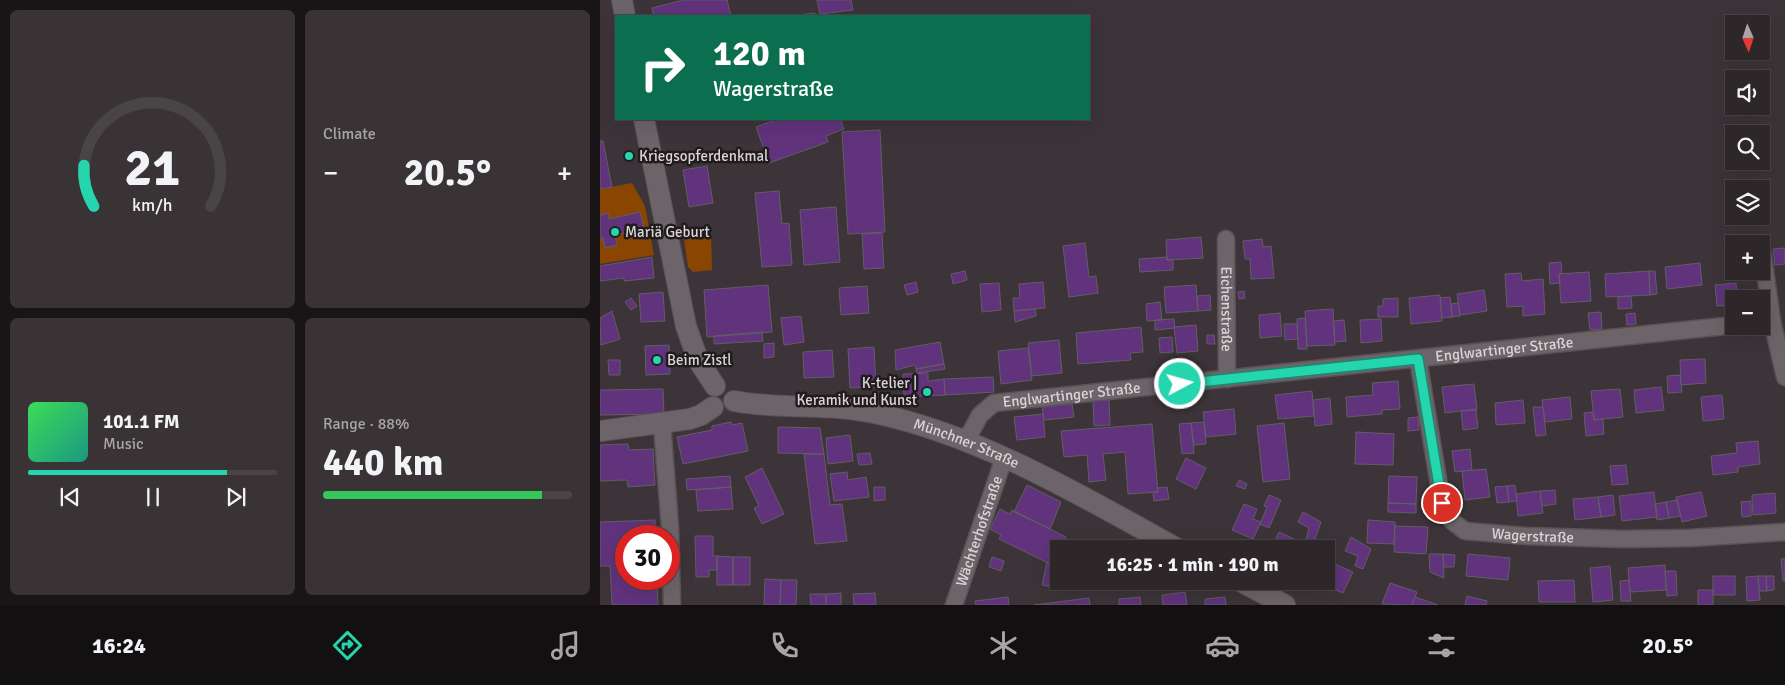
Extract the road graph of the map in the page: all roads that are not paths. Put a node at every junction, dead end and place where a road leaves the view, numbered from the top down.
1 (622, 0) edge
2 (625, 15) edge
3 (644, 120) edge
4 (1226, 239) dead end
5 (1767, 280) edge
6 (1773, 321) edge
7 (1725, 326) edge
8 (1418, 359) junction
9 (1785, 377) edge
10 (1227, 379) junction
11 (715, 386) junction
12 (734, 400) junction
13 (713, 407) junction
14 (662, 424) junction
15 (600, 431) edge
16 (966, 441) junction
17 (1004, 458) junction
18 (1785, 532) edge
19 (1161, 540) edge
20 (1257, 590) edge
21 (672, 605) edge
22 (954, 605) edge
23 (1285, 605) edge

1 - 2 street
3 - 11 street
4 - 10 street, Eichenstraße
5 - 6 street
6 - 9 street
7 - 8 street, Englwartinger Straße
8 - 10 street, Englwartinger Straße
8 - 18 street, Wagerstraße
10 - 16 street, Englwartinger Straße
11 - 12 street
11 - 13 street
12 - 13 street
12 - 16 street, Münchner Straße
13 - 14 street
14 - 15 street
14 - 21 street
16 - 17 street, Münchner Straße
17 - 19 street, Münchner Straße
17 - 22 street, Wächterhofstraße
20 - 23 street

